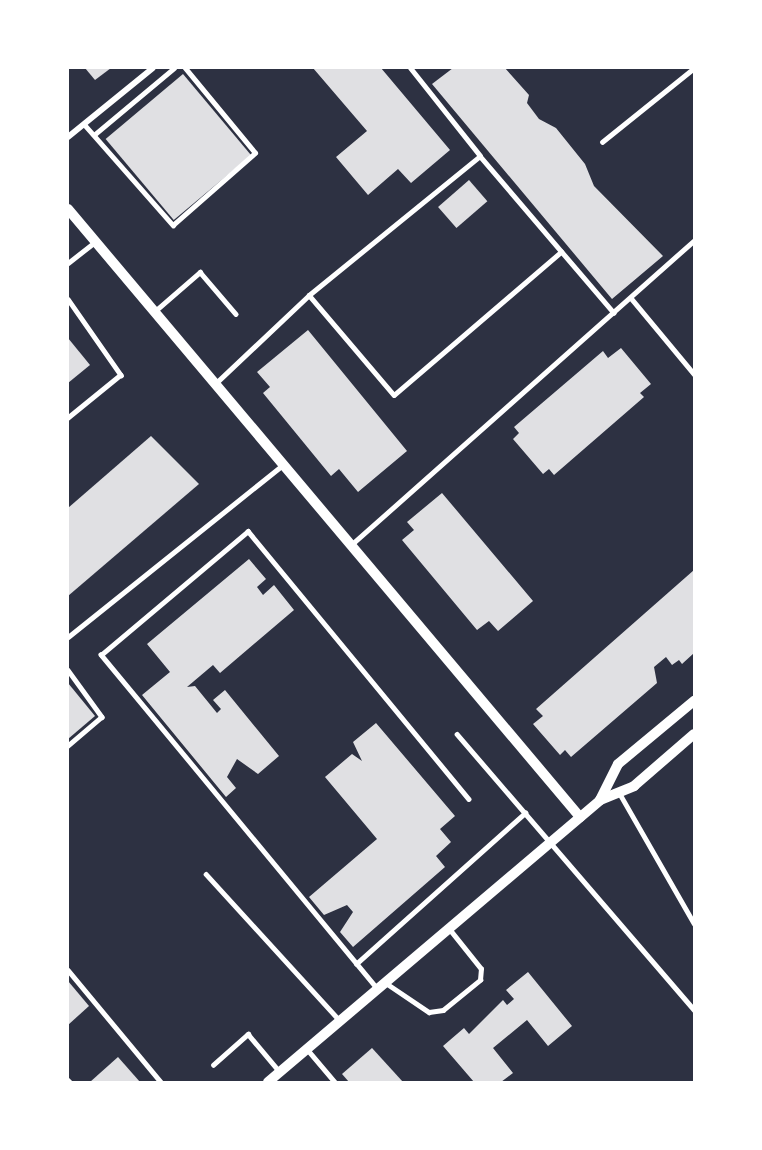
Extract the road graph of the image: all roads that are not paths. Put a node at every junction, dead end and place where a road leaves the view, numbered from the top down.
1 (153, 68) edge
2 (174, 68) edge
3 (184, 68) edge
4 (410, 68) edge
5 (694, 68) edge
6 (84, 124) junction
7 (94, 135) junction
8 (68, 137) edge
9 (602, 142) dead end
10 (480, 156) junction
11 (68, 209) edge
12 (95, 242) junction
13 (694, 242) edge
14 (561, 252) junction
15 (68, 263) edge
16 (309, 295) junction
17 (68, 298) edge
18 (631, 298) junction
19 (154, 312) junction
20 (614, 313) junction
21 (236, 314) dead end
22 (694, 374) edge
23 (215, 384) junction
24 (68, 418) edge
25 (283, 465) junction
26 (351, 546) junction
27 (68, 637) edge
28 (68, 670) edge
29 (694, 701) edge
30 (456, 734) dead end
31 (694, 734) edge
32 (68, 746) edge
33 (620, 794) junction
34 (469, 799) dead end
35 (600, 800) junction
36 (525, 813) junction
37 (580, 817) junction
38 (552, 843) junction
39 (206, 874) dead end
40 (693, 915) edge
41 (694, 924) edge
42 (449, 929) junction
43 (356, 964) junction
44 (68, 970) edge
45 (382, 986) junction
46 (694, 1010) edge
47 (340, 1021) junction
48 (307, 1049) junction
49 (213, 1065) dead end
50 (280, 1072) junction
51 (161, 1083) edge
52 (268, 1083) edge
53 (335, 1083) edge

1 - 6 street
2 - 7 lane
3 - 7 lane
4 - 10 lane
5 - 9 lane
6 - 7 lane
6 - 8 street
10 - 14 lane
10 - 16 lane
11 - 12 street
12 - 15 lane
12 - 19 street
13 - 18 lane
14 - 16 lane
14 - 20 lane
16 - 23 lane
17 - 24 lane
18 - 20 lane
18 - 22 lane
19 - 21 lane
19 - 23 street
20 - 26 lane
23 - 25 street
25 - 26 street
25 - 27 lane
26 - 37 street
28 - 32 lane
29 - 35 street
30 - 36 lane
31 - 33 street
33 - 35 street
33 - 40 lane
34 - 43 lane
35 - 37 street
36 - 38 lane
36 - 43 lane
37 - 38 street
38 - 42 street
38 - 46 lane
39 - 47 lane
40 - 41 lane
42 - 45 street
42 - 45 lane
43 - 45 lane
44 - 51 lane
45 - 47 street
47 - 48 street
48 - 50 street
48 - 53 lane
49 - 50 lane
50 - 52 street

